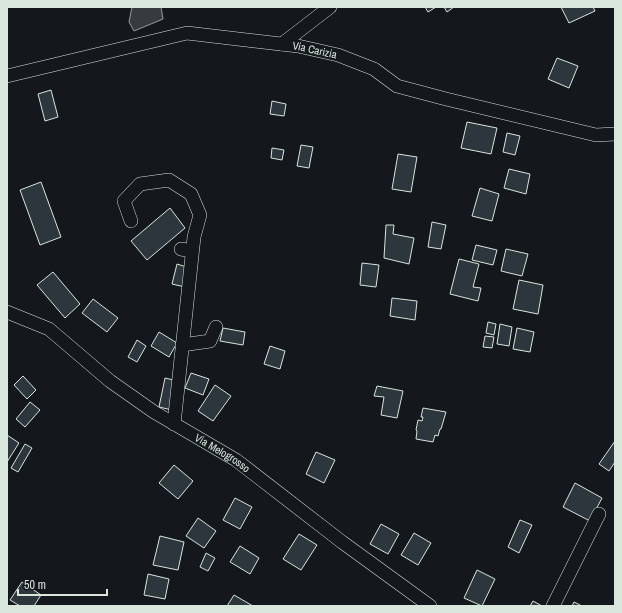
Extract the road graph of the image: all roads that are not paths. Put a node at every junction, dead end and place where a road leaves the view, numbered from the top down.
1 (330, 7) edge
2 (282, 44) junction
3 (7, 76) edge
4 (615, 134) edge
5 (130, 221) dead end
6 (7, 312) edge
7 (216, 327) dead end
8 (182, 345) junction
9 (174, 424) junction
10 (600, 514) dead end
11 (430, 606) edge
12 (553, 606) edge

1 - 2 street
2 - 3 street, Via Carizia
2 - 4 street, Via Carizia
5 - 8 street
6 - 9 street, Via Melogrosso
7 - 8 street
8 - 9 street
9 - 11 street, Via Melogrosso
10 - 12 street

